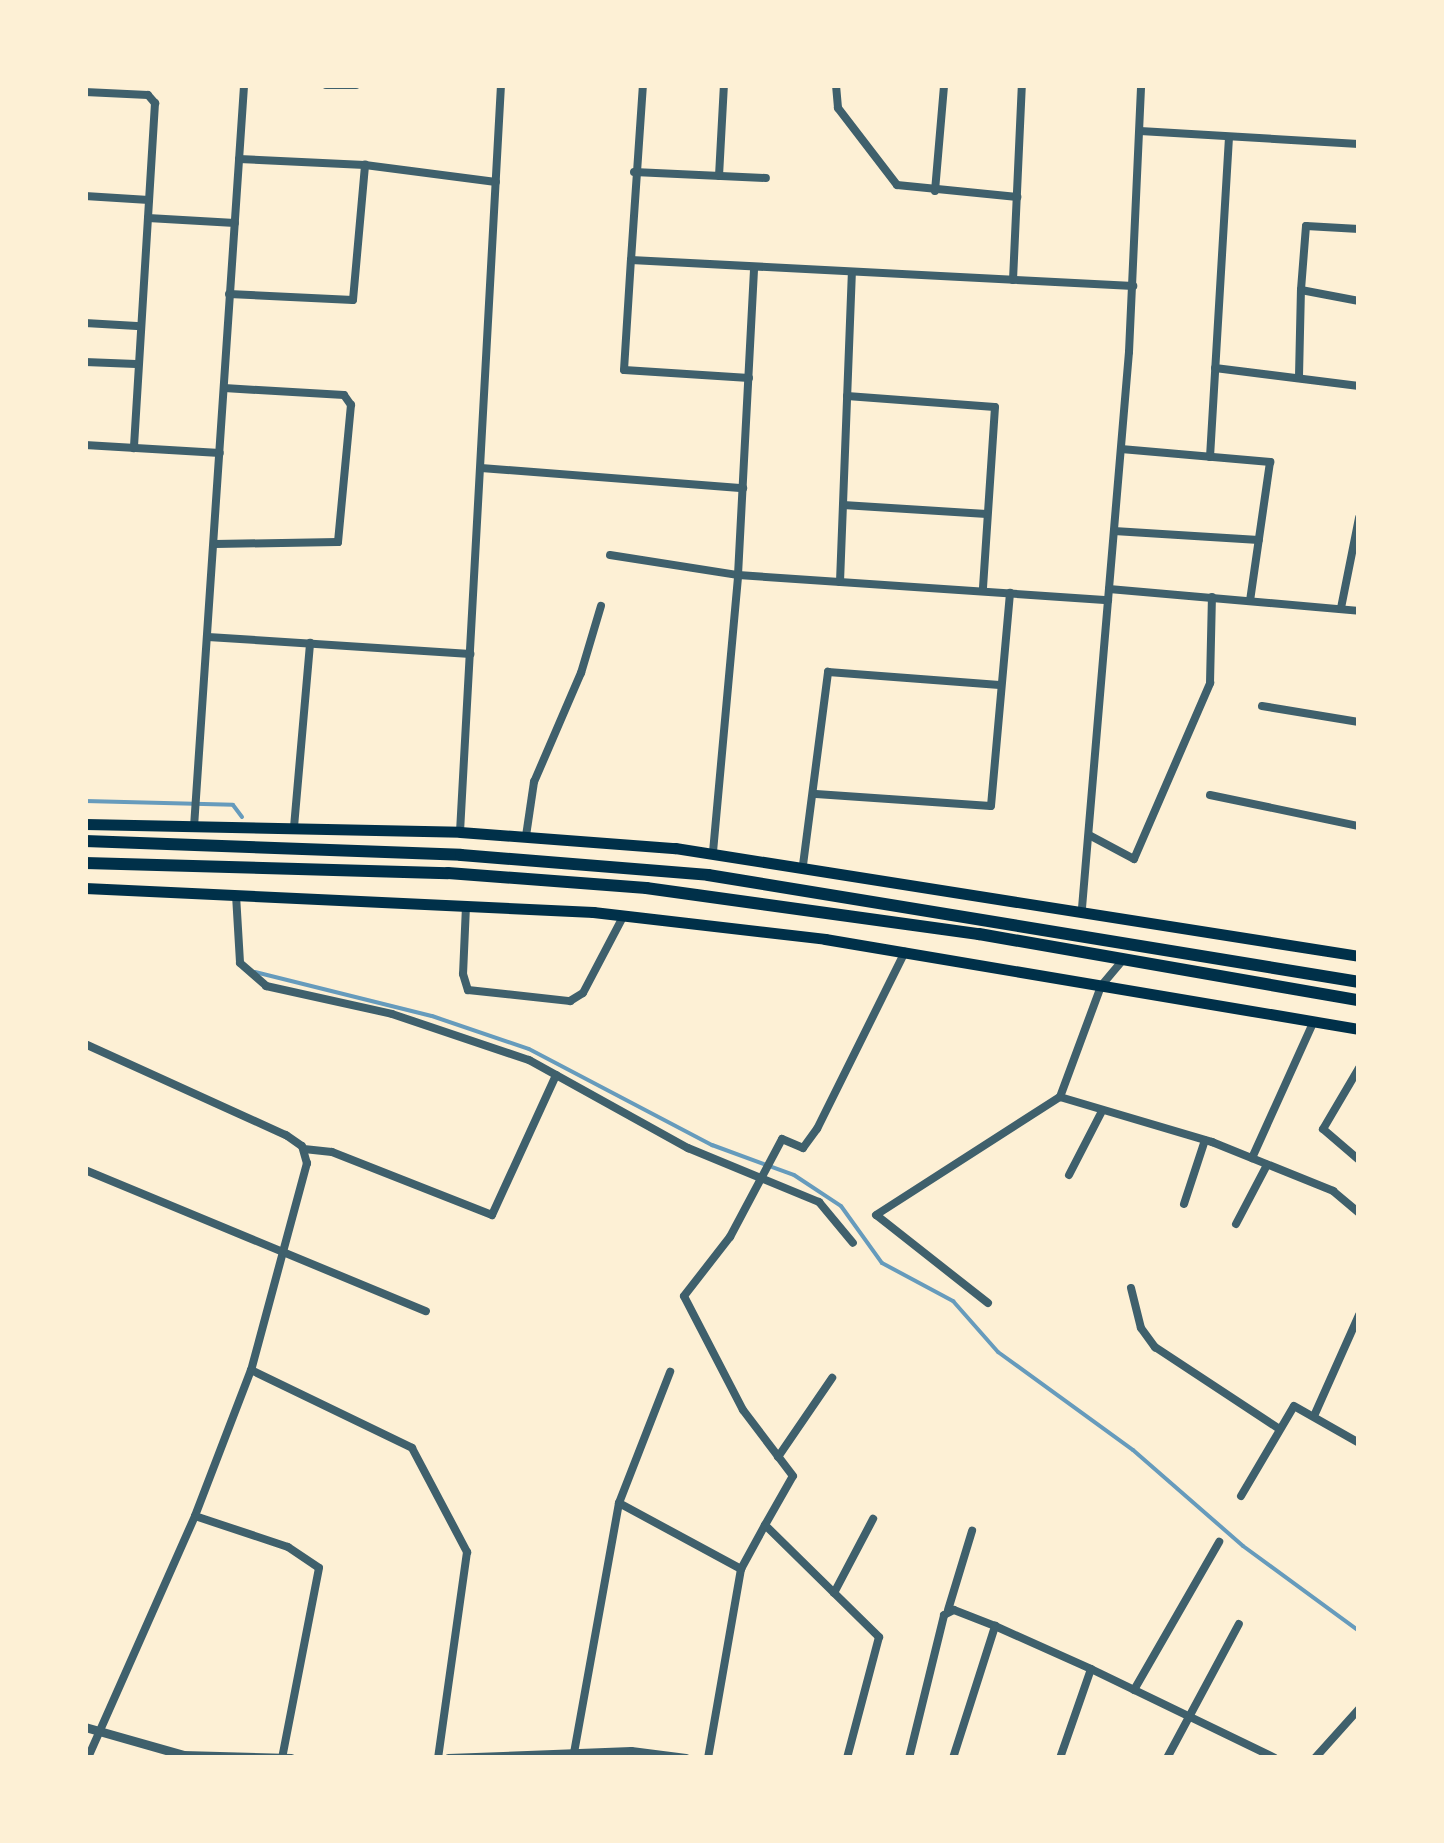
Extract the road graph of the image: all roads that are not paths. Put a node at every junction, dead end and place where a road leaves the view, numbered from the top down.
1 (244, 85) edge
2 (326, 85) edge
3 (356, 85) edge
4 (501, 85) edge
5 (643, 85) edge
6 (724, 85) edge
7 (836, 85) edge
8 (944, 85) edge
9 (1022, 85) edge
10 (1141, 85) edge
11 (85, 92) edge
12 (1140, 131) junction
13 (1229, 138) junction
14 (1359, 144) edge
15 (239, 159) junction
16 (365, 166) junction
17 (634, 172) junction
18 (719, 176) junction
19 (766, 178) dead end
20 (496, 182) junction
21 (934, 191) junction
22 (85, 196) edge
23 (1017, 197) junction
24 (149, 200) junction
25 (148, 218) junction
26 (235, 224) junction
27 (1359, 230) edge
28 (632, 260) junction
29 (754, 268) junction
30 (852, 273) junction
31 (1013, 280) junction
32 (1132, 286) junction
33 (1302, 290) junction
34 (229, 294) junction
35 (1359, 302) edge
36 (85, 323) edge
37 (138, 326) junction
38 (85, 362) edge
39 (136, 364) junction
40 (1215, 368) junction
41 (1299, 376) junction
42 (749, 378) junction
43 (1359, 386) edge
44 (224, 388) junction
45 (847, 396) junction
46 (85, 445) edge
47 (134, 448) junction
48 (1121, 449) junction
49 (220, 453) junction
50 (1210, 456) junction
51 (481, 468) junction
52 (743, 488) junction
53 (843, 505) junction
54 (987, 514) junction
55 (1359, 518) edge
56 (1114, 531) junction
57 (1259, 540) junction
58 (215, 544) junction
59 (610, 555) dead end
60 (738, 575) junction
61 (840, 582) junction
62 (1109, 589) junction
63 (983, 590) junction
64 (1010, 592) junction
65 (1212, 597) junction
66 (1108, 600) junction
67 (1250, 601) junction
68 (601, 606) dead end
69 (1340, 608) junction
70 (1359, 610) edge
71 (208, 636) junction
72 (310, 643) junction
73 (470, 654) junction
74 (1000, 686) junction
75 (1262, 706) dead end
76 (1359, 722) edge
77 (816, 794) junction
78 (1210, 795) dead end
79 (85, 824) edge
80 (1359, 826) edge
81 (194, 827) junction
82 (294, 828) junction
83 (460, 832) junction
84 (1089, 835) junction
85 (526, 836) junction
86 (85, 841) edge
87 (712, 852) junction
88 (85, 862) edge
89 (803, 865) junction
90 (85, 888) edge
91 (236, 895) junction
92 (466, 906) junction
93 (1082, 908) junction
94 (624, 916) junction
95 (905, 952) junction
96 (1359, 956) edge
97 (1122, 961) junction
98 (1359, 982) edge
99 (1101, 986) junction
100 (1359, 1003) edge
101 (1314, 1022) junction
102 (1359, 1029) edge
103 (85, 1044) edge
104 (1359, 1068) edge
105 (556, 1075) junction
106 (1060, 1097) junction
107 (1102, 1111) junction
108 (1205, 1140) junction
109 (304, 1149) junction
110 (1252, 1158) junction
111 (1359, 1160) edge
112 (1267, 1164) junction
113 (85, 1170) edge
114 (764, 1173) junction
115 (1069, 1175) dead end
116 (1184, 1204) dead end
117 (1359, 1213) edge
118 (1236, 1224) dead end
119 (853, 1243) dead end
120 (284, 1258) junction
121 (1131, 1288) dead end
122 (988, 1303) dead end
123 (426, 1312) dead end
124 (1359, 1314) edge
125 (252, 1370) junction
126 (670, 1372) dead end
127 (832, 1378) dead end
128 (1314, 1416) junction
129 (1278, 1428) junction
130 (1359, 1443) edge
131 (778, 1457) junction
132 (1240, 1496) dead end
133 (619, 1503) junction
134 (195, 1516) junction
135 (874, 1519) dead end
136 (764, 1525) junction
137 (972, 1532) dead end
138 (1219, 1542) dead end
139 (741, 1568) junction
140 (834, 1593) junction
141 (948, 1610) junction
142 (1239, 1624) dead end
143 (995, 1626) junction
144 (1091, 1670) junction
145 (1134, 1690) junction
146 (1359, 1709) edge
147 (1186, 1715) junction
148 (90, 1730) edge
149 (574, 1753) junction
150 (88, 1758) edge
151 (282, 1758) edge
152 (291, 1758) edge
153 (438, 1758) edge
154 (448, 1758) edge
155 (686, 1758) edge
156 (708, 1758) edge
157 (847, 1758) edge
158 (908, 1758) edge
159 (953, 1758) edge
160 (1060, 1758) edge
161 (1167, 1758) edge
162 (1274, 1758) edge
163 (1315, 1758) edge

1 - 15 street
2 - 3 street
4 - 20 street
5 - 17 street
6 - 18 street
7 - 21 street
8 - 21 street
9 - 23 street
10 - 12 street
11 - 24 street
12 - 13 street
12 - 32 street
13 - 14 street
13 - 40 street
15 - 16 street
15 - 26 street
16 - 20 street
16 - 34 street
17 - 18 street
17 - 28 street
18 - 19 street
20 - 51 street
21 - 23 street
22 - 24 street
23 - 31 street
24 - 25 street
25 - 26 street
25 - 37 street
26 - 34 street
27 - 33 street
28 - 29 street
28 - 42 street
29 - 30 street
29 - 42 street
30 - 31 street
30 - 45 street
31 - 32 street
32 - 48 street
33 - 35 street
33 - 41 street
34 - 44 street
36 - 37 street
37 - 39 street
38 - 39 street
39 - 47 street
40 - 41 street
40 - 50 street
41 - 43 street
42 - 52 street
44 - 49 street
44 - 58 street
45 - 53 street
45 - 54 street
46 - 47 street
47 - 49 street
48 - 50 street
48 - 56 street
49 - 58 street
50 - 57 street
51 - 52 street
51 - 73 street
52 - 60 street
53 - 54 street
53 - 61 street
54 - 63 street
55 - 69 street
56 - 57 street
56 - 62 street
57 - 67 street
58 - 71 street
59 - 60 street
60 - 61 street
60 - 87 street
61 - 63 street
62 - 65 street
62 - 66 street
63 - 64 street
64 - 66 street
64 - 74 street
65 - 67 street
65 - 84 street
66 - 84 street
67 - 69 street
68 - 85 street
69 - 70 street
71 - 72 street
71 - 81 street
72 - 73 street
72 - 82 street
73 - 83 street
74 - 77 street
74 - 77 street
75 - 76 street
77 - 89 street
78 - 80 street
79 - 81 main road
81 - 82 main road
82 - 83 main road
83 - 85 main road
84 - 93 street
85 - 87 main road
86 - 98 highway
87 - 89 main road
88 - 97 highway
89 - 93 main road
90 - 91 main road
91 - 92 main road
91 - 105 street
92 - 94 main road
92 - 94 street
93 - 96 main road
94 - 95 main road
95 - 99 main road
95 - 114 street
97 - 99 street
97 - 100 highway
99 - 101 main road
99 - 106 street
101 - 102 main road
101 - 110 street
103 - 109 street
104 - 111 street
105 - 109 street
105 - 114 street
106 - 107 street
106 - 122 street
107 - 108 street
107 - 115 street
108 - 110 street
108 - 116 street
109 - 120 street
110 - 112 street
112 - 117 street
112 - 118 street
113 - 120 street
114 - 119 street
114 - 131 street
120 - 123 street
120 - 125 street
121 - 129 street
124 - 128 street
125 - 134 street
125 - 153 street
126 - 133 street
127 - 131 street
128 - 129 street
128 - 130 street
129 - 132 street
131 - 136 street
133 - 139 street
133 - 149 street
134 - 148 street
134 - 151 street
135 - 140 street
136 - 139 street
136 - 140 street
137 - 141 street
138 - 145 street
139 - 156 street
140 - 157 street
141 - 143 street
141 - 158 street
142 - 147 street
143 - 144 street
143 - 159 street
144 - 145 street
144 - 160 street
145 - 147 street
146 - 163 street
147 - 161 street
147 - 162 street
148 - 150 street
148 - 151 street
149 - 154 street
149 - 155 street
151 - 152 street

